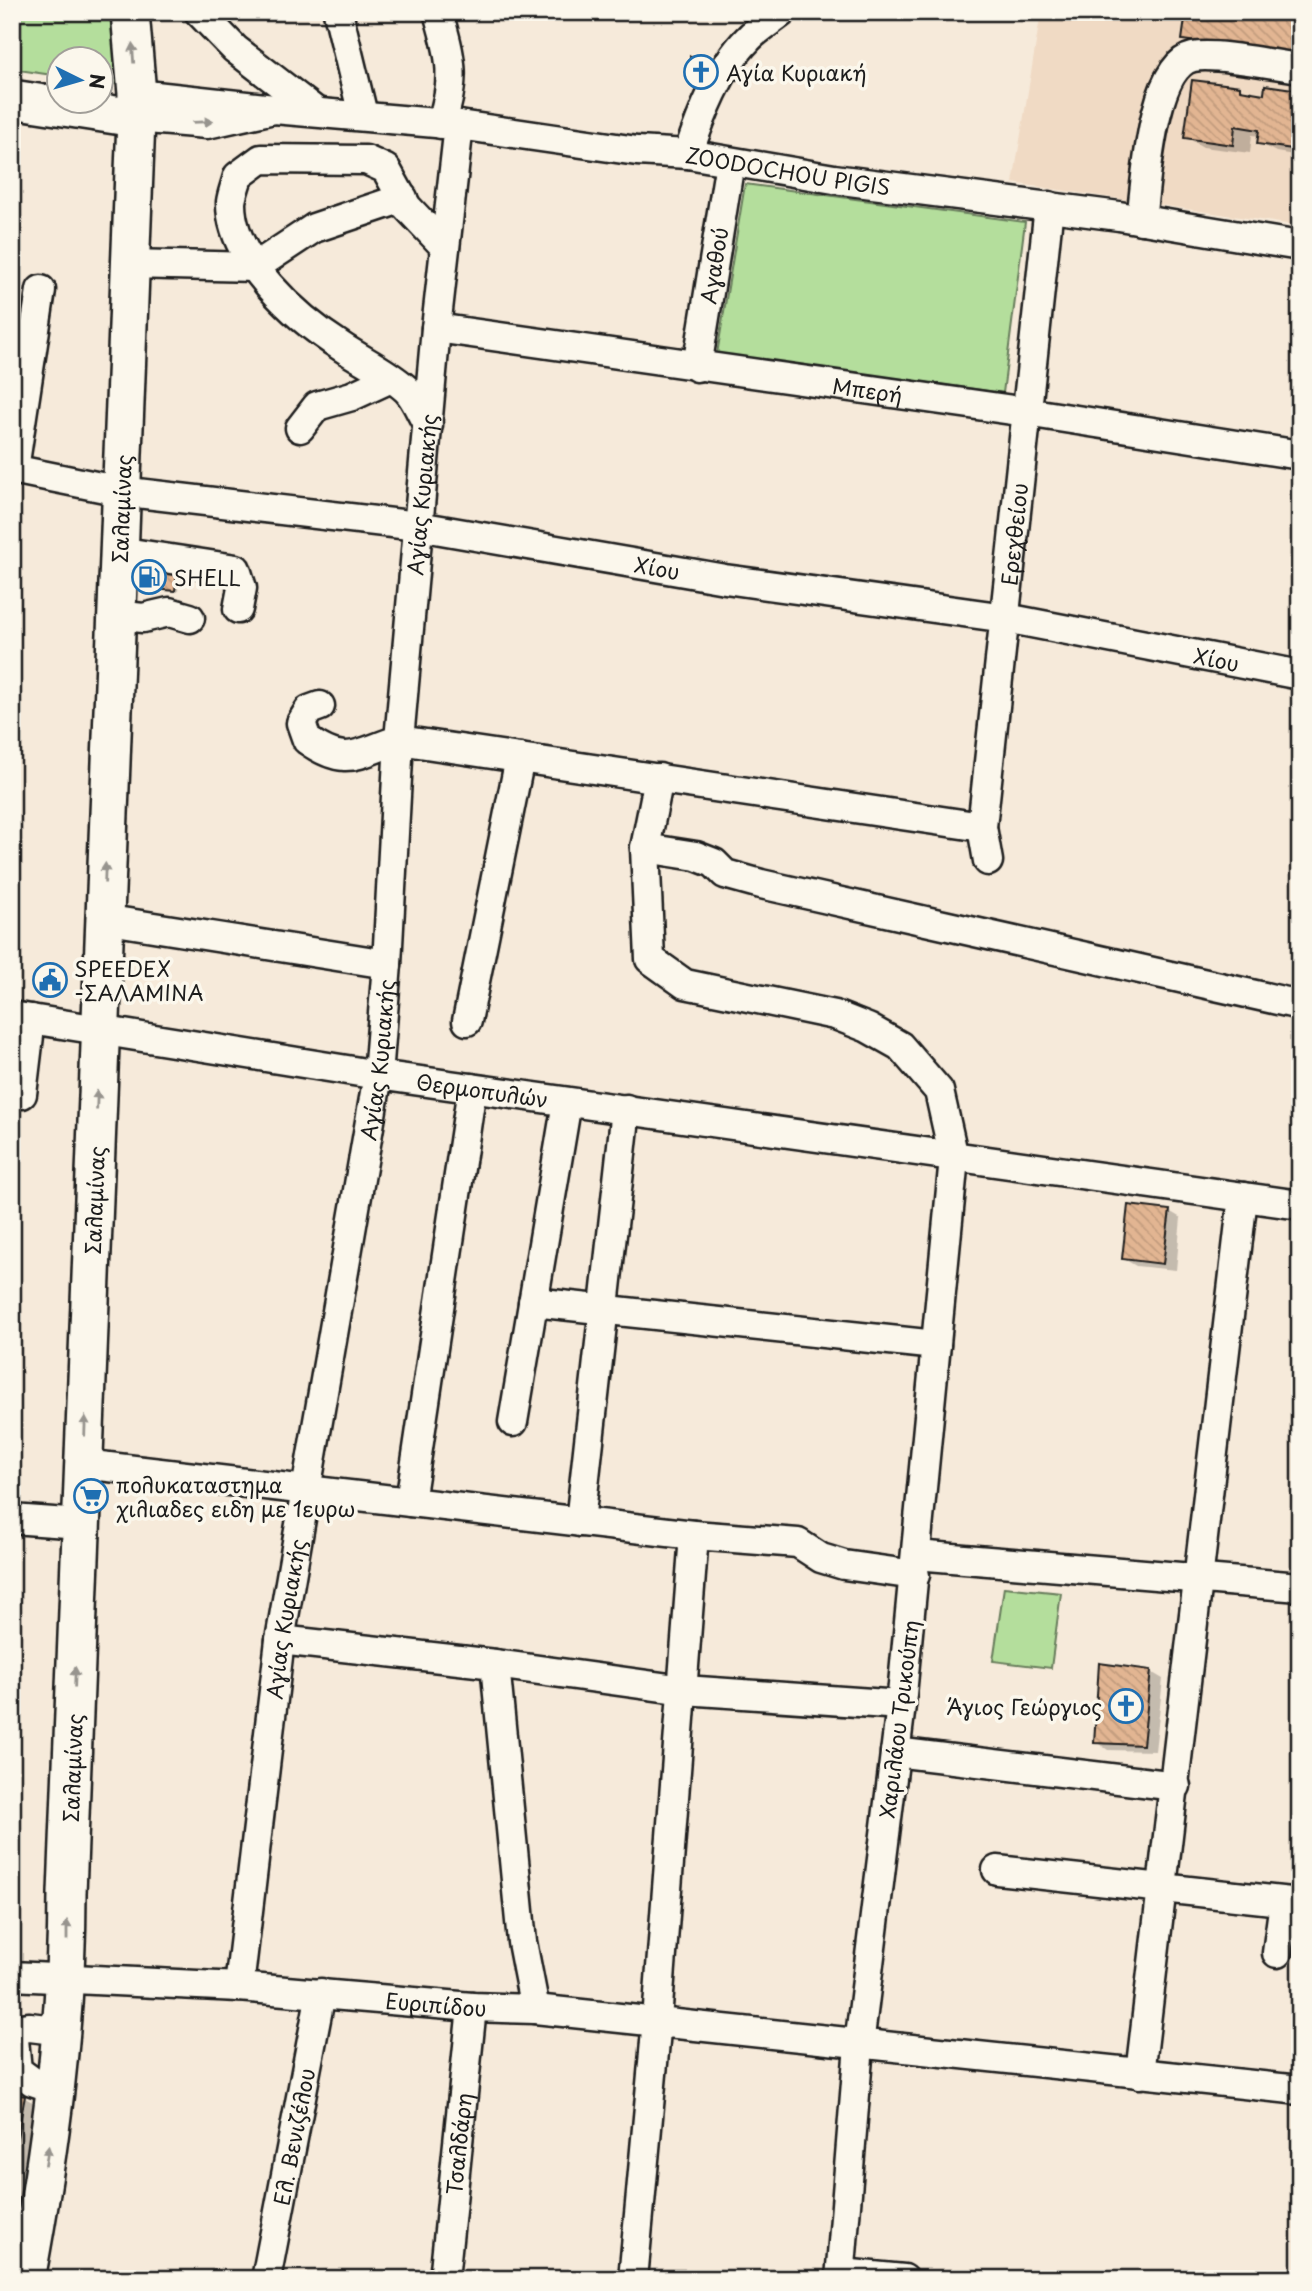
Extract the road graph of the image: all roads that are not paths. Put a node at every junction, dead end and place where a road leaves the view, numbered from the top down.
1 (130, 12) edge
2 (199, 12) edge
3 (338, 12) edge
4 (438, 12) edge
5 (782, 12) edge
6 (1300, 68) edge
7 (12, 75) edge
8 (46, 80) edge
9 (12, 99) edge
10 (124, 100) edge
11 (314, 110) junction
12 (363, 115) junction
13 (450, 125) junction
14 (688, 155) junction
15 (730, 162) junction
16 (403, 198) junction
17 (1048, 206) junction
18 (1141, 220) junction
19 (1300, 246) edge
20 (445, 247) junction
21 (129, 264) junction
22 (255, 267) junction
23 (41, 290) dead end
24 (436, 328) junction
25 (697, 367) junction
26 (391, 378) junction
27 (1026, 412) junction
28 (428, 425) junction
29 (300, 428) dead end
30 (1300, 455) edge
31 (13, 469) edge
32 (120, 491) junction
33 (418, 526) junction
34 (118, 551) junction
35 (239, 609) dead end
36 (116, 615) junction
37 (190, 618) dead end
38 (1006, 618) junction
39 (1300, 675) edge
40 (320, 706) dead end
41 (399, 740) junction
42 (520, 758) junction
43 (659, 778) junction
44 (982, 827) junction
45 (645, 848) junction
46 (988, 861) dead end
47 (103, 919) junction
48 (387, 964) junction
49 (1300, 1005) edge
50 (22, 1018) edge
51 (467, 1021) dead end
52 (100, 1028) junction
53 (378, 1075) junction
54 (472, 1088) junction
55 (22, 1094) dead end
56 (567, 1102) junction
57 (626, 1110) junction
58 (954, 1158) junction
59 (1243, 1197) junction
60 (1300, 1205) edge
61 (533, 1301) junction
62 (603, 1309) junction
63 (936, 1345) junction
64 (513, 1422) dead end
65 (83, 1464) junction
66 (304, 1488) junction
67 (410, 1502) junction
68 (12, 1518) edge
69 (580, 1522) junction
70 (81, 1524) junction
71 (694, 1535) junction
72 (916, 1565) junction
73 (1200, 1579) junction
74 (1300, 1587) edge
75 (281, 1640) junction
76 (495, 1664) junction
77 (684, 1690) junction
78 (901, 1705) junction
79 (895, 1752) junction
80 (1176, 1786) junction
81 (998, 1870) dead end
82 (1163, 1888) junction
83 (1292, 1902) edge
84 (1277, 1954) dead end
85 (12, 1976) edge
86 (67, 1978) junction
87 (239, 1987) junction
88 (321, 1993) junction
89 (472, 2007) junction
90 (535, 2009) junction
91 (657, 2020) junction
92 (13, 2029) edge
93 (62, 2031) junction
94 (859, 2045) junction
95 (1140, 2074) junction
96 (57, 2089) junction
97 (1300, 2090) edge
98 (24, 2222) edge
99 (840, 2276) edge
100 (26, 2279) edge
101 (266, 2279) edge
102 (444, 2279) edge
103 (633, 2279) edge
104 (904, 2279) edge

10 -> 1 main road, Σαλαμίνας
2 - 11 street
3 - 12 street
4 - 13 street, Αγίας Κυριακής
5 - 14 street
6 - 18 street
7 - 8 main road
9 - 10 main road
10 - 11 street, ZOODOCHOU PIGIS
10 - 21 main road, Σαλαμίνας
11 - 12 street, ZOODOCHOU PIGIS
12 - 13 street, ZOODOCHOU PIGIS
13 - 14 street, ZOODOCHOU PIGIS
13 - 20 street, Αγίας Κυριακής
14 - 15 street, ZOODOCHOU PIGIS
15 - 17 street, ZOODOCHOU PIGIS
15 - 25 street, Αγαθού
16 - 20 street
16 - 22 street
16 - 22 street
17 - 18 street, ZOODOCHOU PIGIS
17 - 27 street, Ερεχθείου
18 - 19 street, ZOODOCHOU PIGIS
20 - 24 street, Αγίας Κυριακής
21 - 22 street
21 - 32 main road, Σαλαμίνας
22 - 26 street
23 - 31 street
24 - 25 street, Μπερή
24 - 28 street, Αγίας Κυριακής
25 - 27 street, Μπερή
26 - 28 street
26 - 29 street
27 - 30 street, Μπερή
27 - 38 street, Ερεχθείου
28 - 33 street, Αγίας Κυριακής
31 - 32 street, Χίου
32 - 33 street, Χίου
32 - 34 main road, Σαλαμίνας
33 - 38 street, Χίου
33 - 41 street, Αγίας Κυριακής
34 - 35 street
34 - 36 main road, Σαλαμίνας
36 - 37 street
47 -> 36 main road, Σαλαμίνας
38 - 39 street, Χίου
38 - 44 street, Ερεχθείου
40 - 41 street
41 - 42 street
41 - 48 street, Αγίας Κυριακής
42 - 43 street
42 - 51 street
43 - 44 street
43 - 45 street
44 - 46 street, Ερεχθείου
45 - 49 street
45 - 58 street, Χαριλάου Τρικούπη
47 - 48 street
47 - 52 main road, Σαλαμίνας
48 - 53 street, Αγίας Κυριακής
50 - 52 street, Θερμοπυλών
50 - 55 street
52 - 53 street, Θερμοπυλών
65 -> 52 main road, Σαλαμίνας
53 - 54 street, Θερμοπυλών
53 - 66 street, Αγίας Κυριακής
54 - 56 street, Θερμοπυλών
54 - 67 street
56 - 57 street, Θερμοπυλών
56 - 61 street
57 - 58 street, Θερμοπυλών
57 - 62 street
58 - 59 street, Θερμοπυλών
58 - 63 street, Χαριλάου Τρικούπη
59 - 60 street, Θερμοπυλών
59 - 73 street
61 - 62 street
61 - 64 street
62 - 63 street
62 - 69 street
63 - 72 street, Χαριλάου Τρικούπη
65 - 66 street
65 - 70 main road, Σαλαμίνας
66 - 67 street
66 - 75 street, Αγίας Κυριακής
67 - 69 street
68 - 70 street
69 - 71 street
86 -> 70 main road, Σαλαμίνας
71 - 72 street
71 - 77 street
72 - 73 street
72 - 78 street, Χαριλάου Τρικούπη
73 - 74 street
73 - 80 street
75 - 76 street
75 - 87 street, Αγίας Κυριακής
76 - 77 street
76 - 90 street
77 - 78 street
77 - 91 street
78 - 79 street, Χαριλάου Τρικούπη
79 - 80 street
79 - 94 street, Χαριλάου Τρικούπη
80 - 82 street
81 - 82 street
82 - 83 street
82 - 95 street
83 - 84 street
85 - 86 street, Ευριπίδου
86 - 87 street, Ευριπίδου
86 - 93 main road, Σαλαμίνας
87 - 88 street, Ευριπίδου
88 - 89 street, Ευριπίδου
88 - 101 street, Ελ. Βενιζέλου
89 - 90 street, Ευριπίδου
89 - 102 street, Τσαλδάρη
90 - 91 street, Ευριπίδου
91 - 94 street, Ευριπίδου
91 - 103 street
92 - 93 street
92 - 96 street
93 - 96 main road, Σαλαμίνας
94 - 95 street, Ευριπίδου
94 - 99 street, Χαριλάου Τρικούπη
95 - 97 street, Ευριπίδου
98 -> 96 main road, Σαλαμίνας
98 - 100 main road, Σαλαμίνας
99 - 104 street

